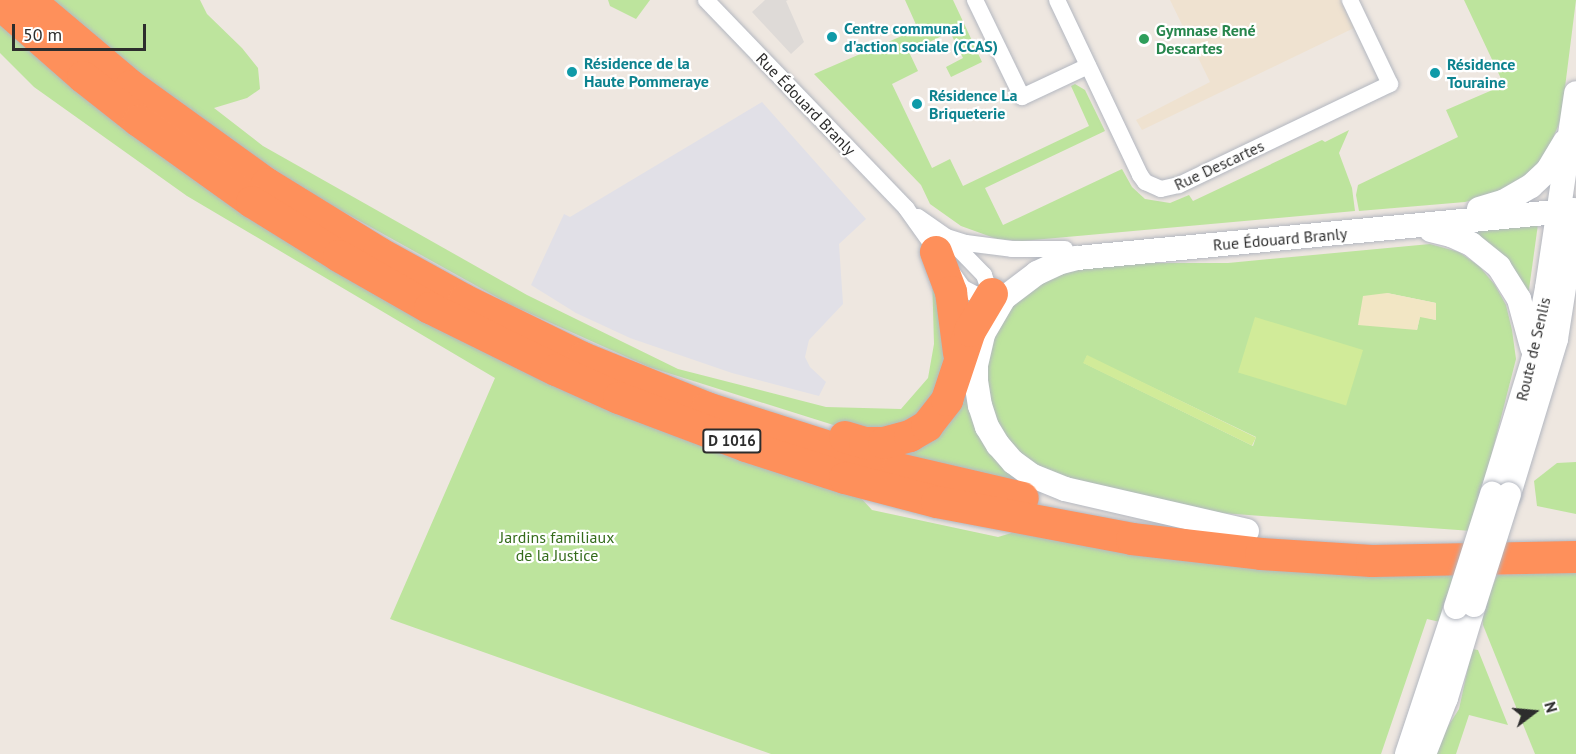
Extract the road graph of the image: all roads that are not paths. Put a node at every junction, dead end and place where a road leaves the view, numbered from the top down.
1 (29, 0) edge
2 (706, 0) edge
3 (975, 0) edge
4 (1057, 0) edge
5 (1350, 0) edge
6 (0, 4) edge
7 (1088, 66) junction
8 (1576, 93) edge
9 (1571, 129) junction
10 (1569, 207) edge
11 (1479, 209) junction
12 (1411, 227) junction
13 (941, 244) junction
14 (1065, 249) junction
15 (1000, 299) junction
16 (1533, 361) junction
17 (959, 363) junction
18 (677, 397) junction
19 (1501, 494) junction
20 (1247, 531) junction
21 (1576, 535) edge
22 (1576, 557) edge
23 (1465, 607) junction
24 (1407, 754) edge
25 (1424, 754) edge

1 - 18 highway, D 1016
2 - 13 street, Rue Édouard Branly
3 - 7 street
4 - 7 street, Rue Descartes
5 - 7 street, Rue Descartes
6 - 22 highway, D 1016
8 - 9 main road
9 - 10 main road
9 - 11 main road
10 - 11 main road, Rue Édouard Branly
10 - 12 main road, Rue Édouard Branly
10 - 16 main road, Route de Senlis
10 - 19 main road, Route de Senlis
11 - 14 main road, Rue Édouard Branly
12 - 15 main road, Rue Édouard Branly
12 - 16 main road
13 - 14 street, Rue Édouard Branly
13 - 15 street, Rue Édouard Branly
13 - 15 street, Rue Édouard Branly
13 - 17 highway
14 - 15 main road, Rue Édouard Branly
15 - 17 highway
15 - 20 main road
16 - 19 main road, Route de Senlis
17 - 18 highway
18 - 20 highway, D 1016
19 - 23 main road, bridge
20 - 21 highway, D 1016
23 - 24 main road
23 - 25 main road

